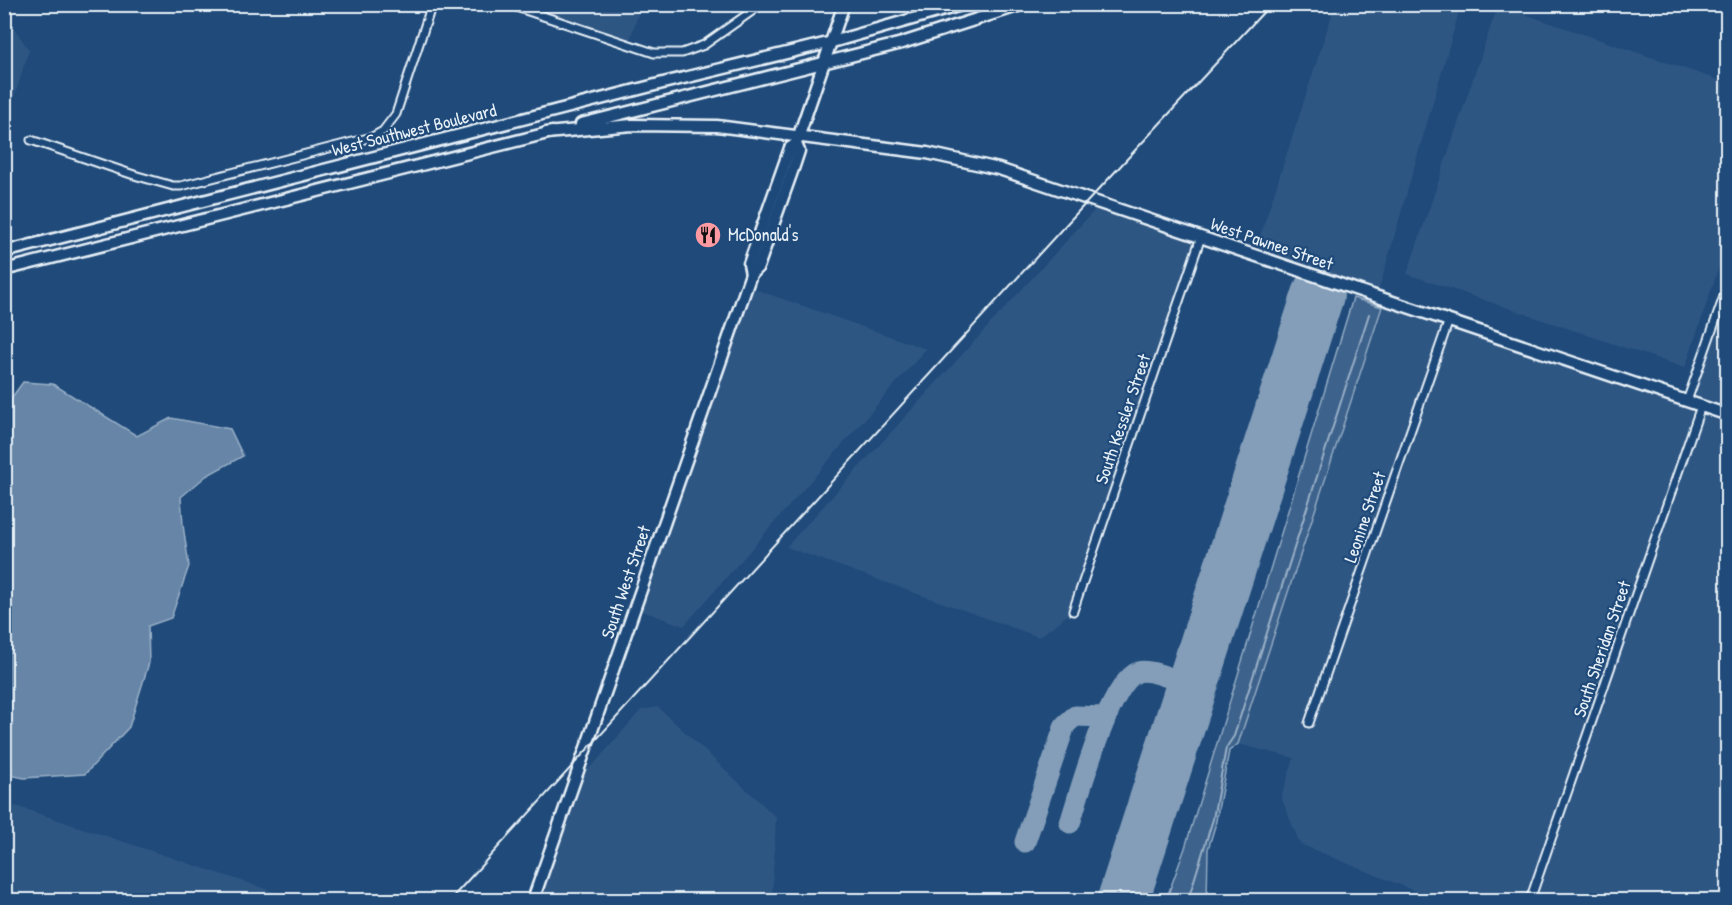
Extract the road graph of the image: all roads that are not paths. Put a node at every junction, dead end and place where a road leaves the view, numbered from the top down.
1 (432, 4) edge
2 (507, 4) edge
3 (762, 4) edge
4 (844, 4) edge
5 (965, 4) edge
6 (1024, 4) edge
7 (832, 42) junction
8 (825, 61) junction
9 (546, 134) junction
10 (31, 140) dead end
11 (798, 140) junction
12 (1201, 237) junction
13 (4, 252) edge
14 (4, 270) edge
15 (1728, 285) edge
16 (1449, 320) junction
17 (1687, 401) junction
18 (1701, 406) junction
19 (1728, 415) edge
20 (1073, 611) dead end
21 (1309, 723) dead end
22 (533, 900) edge
23 (1530, 900) edge

1 - 10 street
2 - 3 street
4 - 7 main road, South West Street
5 - 7 main road, West Southwest Boulevard
6 - 8 main road, West Southwest Boulevard
7 - 8 main road, South West Street
7 - 13 main road, West Southwest Boulevard
8 - 9 main road, West Southwest Boulevard
8 - 11 main road, South West Street
9 - 11 main road, West Pawnee Street
9 - 14 main road, West Southwest Boulevard
11 - 12 main road, West Pawnee Street
11 - 22 main road, South West Street
12 - 16 main road, West Pawnee Street
12 - 20 street, South Kessler Street
15 - 17 street
16 - 17 main road, West Pawnee Street
16 - 21 street, Leonine Street
17 - 18 main road, West Pawnee Street
18 - 19 main road, West Pawnee Street
18 - 23 street, South Sheridan Street

